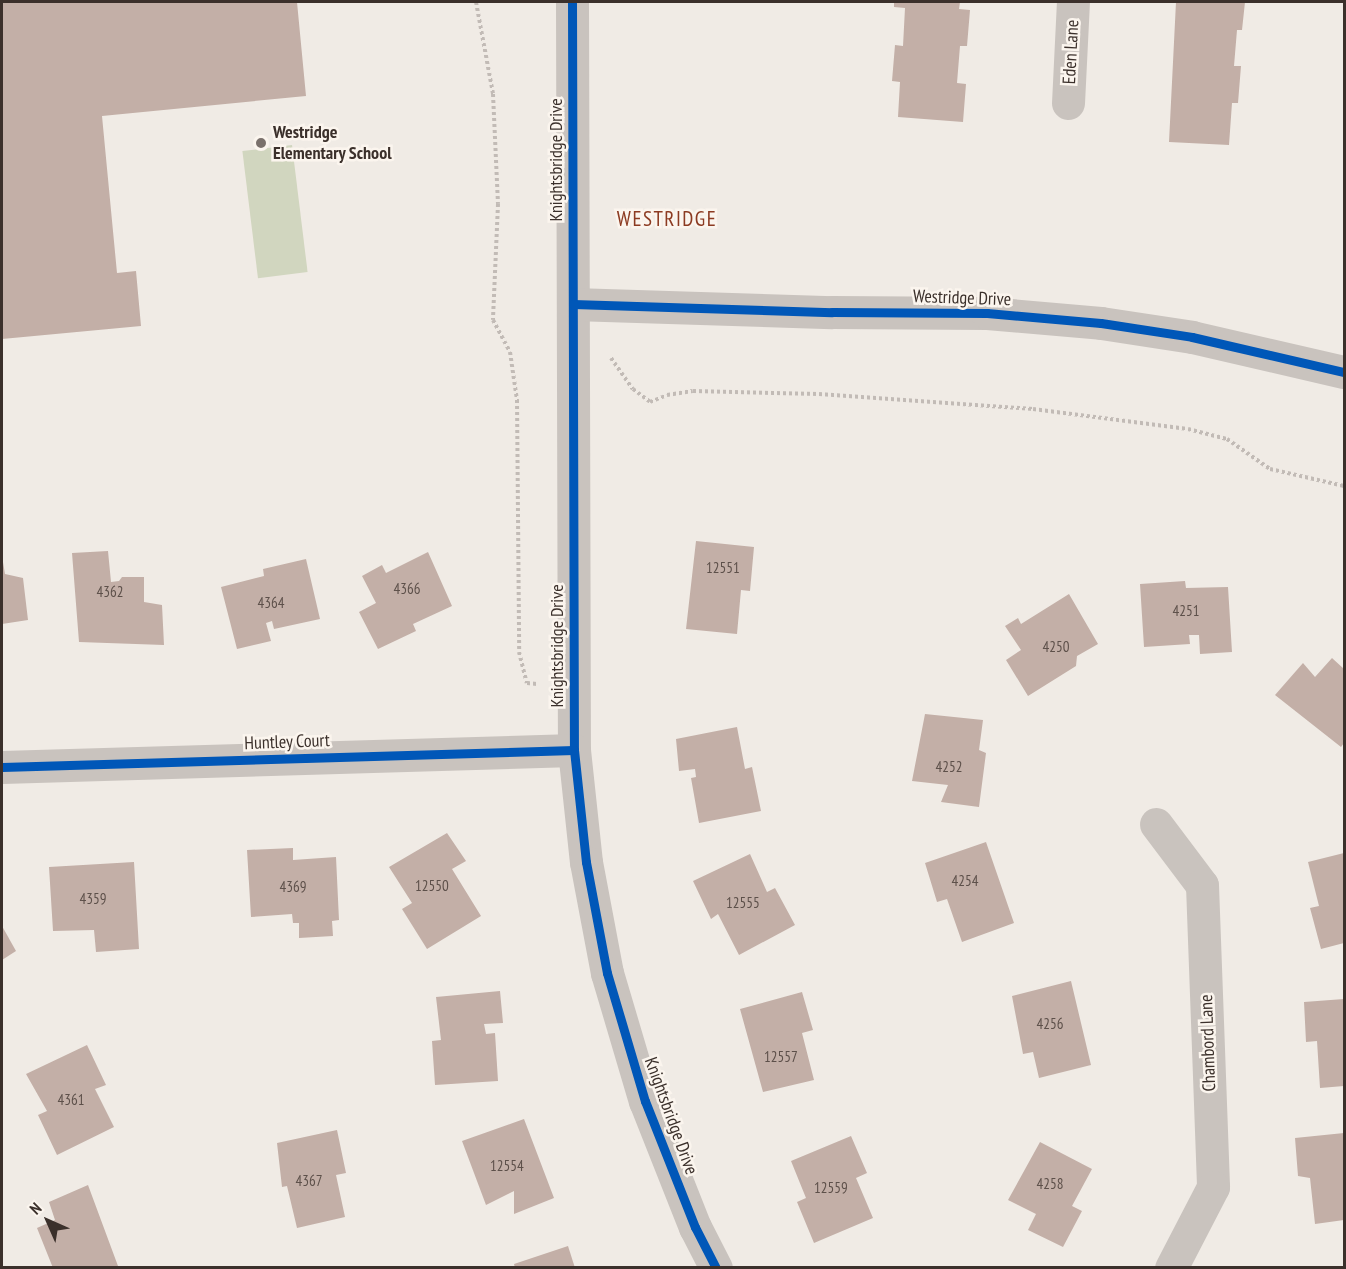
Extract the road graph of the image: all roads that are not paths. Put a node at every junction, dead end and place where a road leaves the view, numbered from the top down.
1 (572, 2) edge
2 (1074, 2) edge
3 (1068, 103) dead end
4 (573, 304) junction
5 (1344, 372) edge
6 (574, 750) junction
7 (2, 767) edge
8 (1156, 824) dead end
9 (716, 1268) edge
10 (1171, 1268) edge

1 - 4 street, Knightsbridge Drive
2 - 3 street, Eden Lane
4 - 5 street, Westridge Drive
4 - 6 street, Knightsbridge Drive
6 - 7 street, Huntley Court
6 - 9 street, Knightsbridge Drive
8 - 10 street, Chambord Lane

